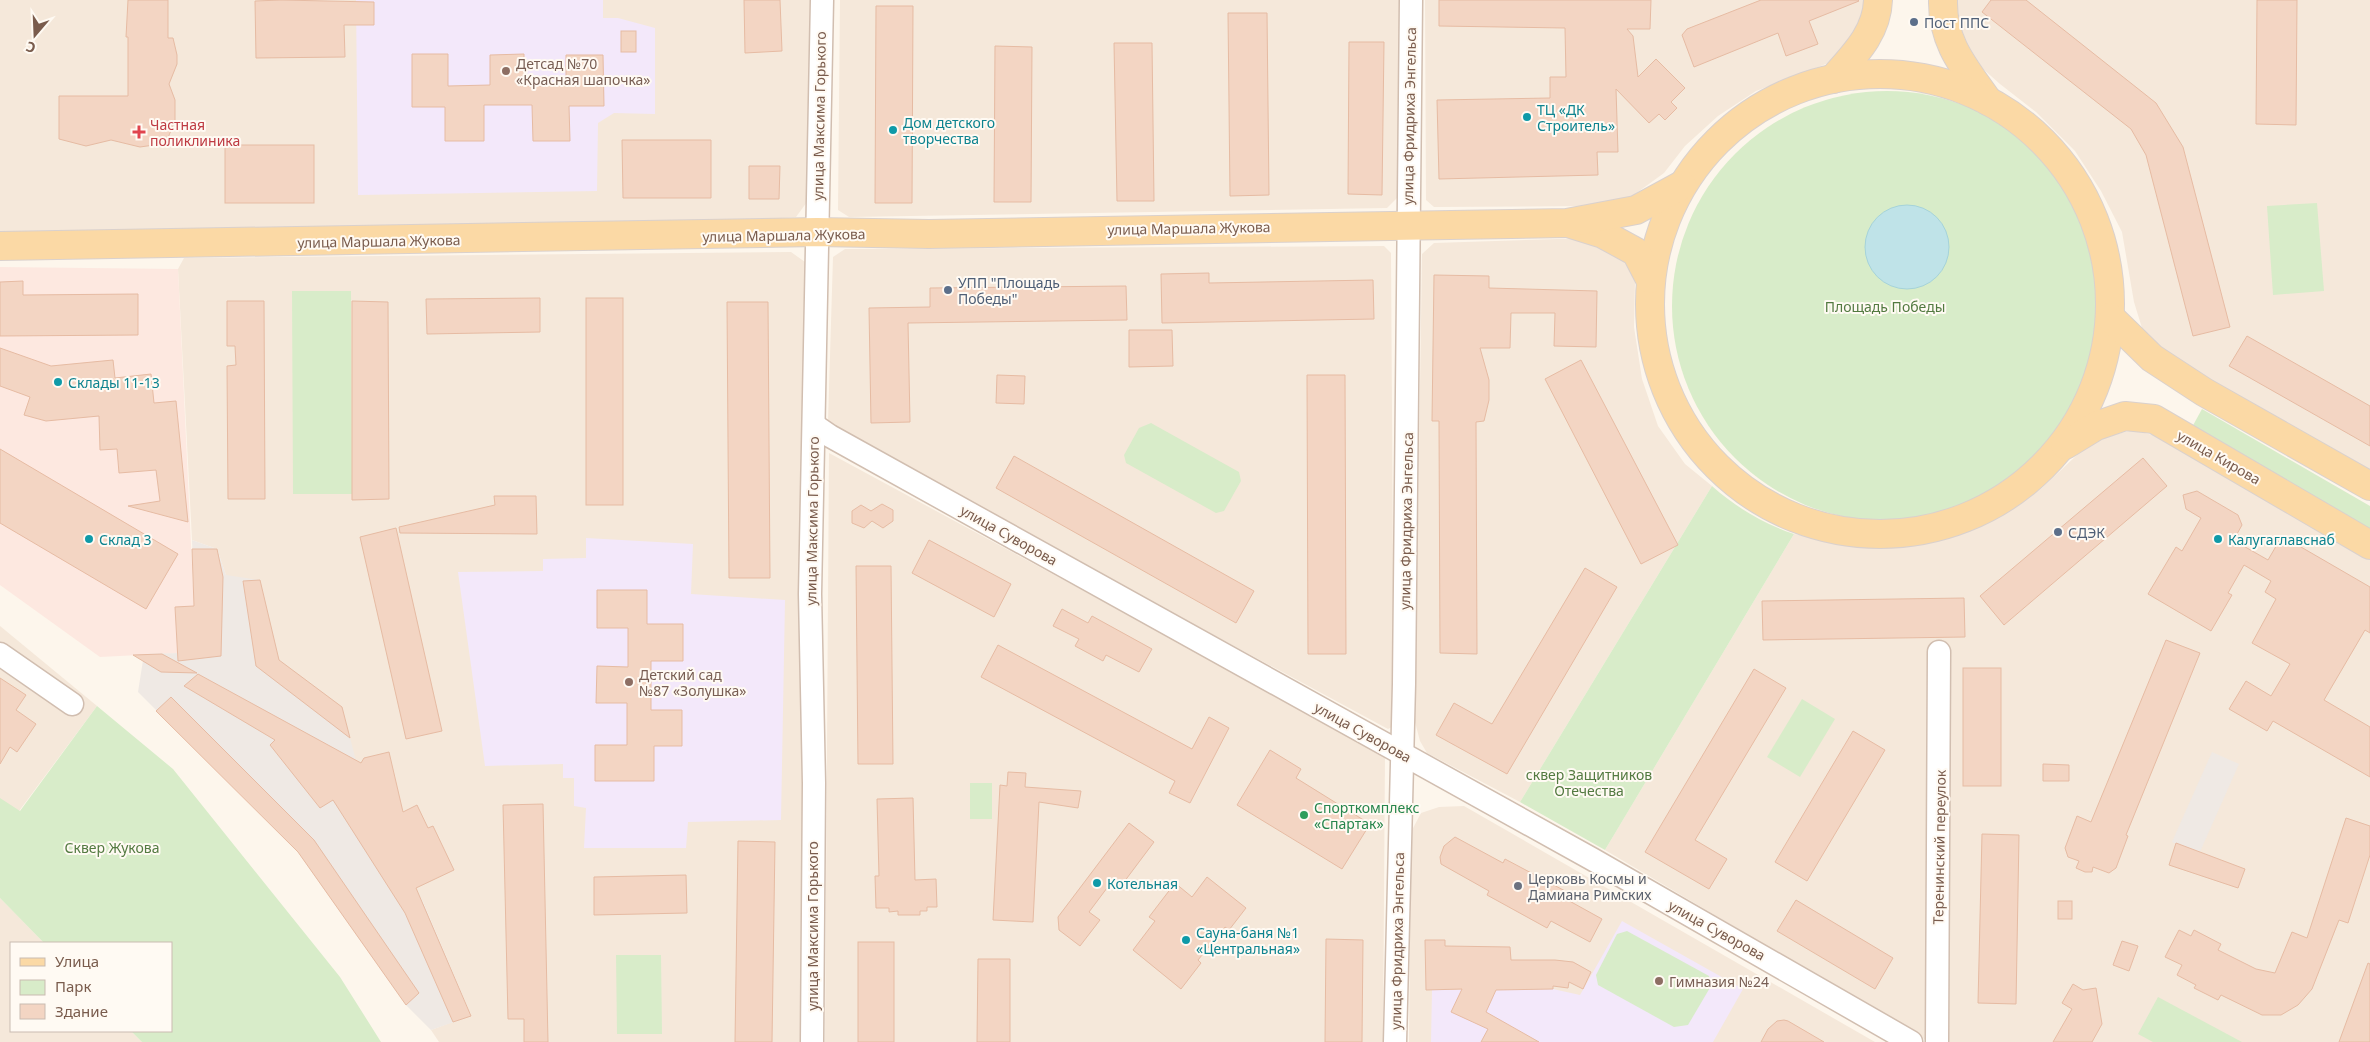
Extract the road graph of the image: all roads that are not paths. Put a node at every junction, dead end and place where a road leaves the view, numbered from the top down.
1 (822, 0) edge
2 (1410, 0) edge
3 (1878, 0) edge
4 (1943, 0) edge
5 (1833, 79) junction
6 (1988, 101) junction
7 (1682, 185) junction
8 (1568, 222) junction
9 (1408, 225) junction
10 (817, 232) junction
11 (0, 246) edge
12 (1650, 279) junction
13 (2110, 317) junction
14 (814, 425) junction
15 (2062, 447) junction
16 (2370, 486) edge
17 (2370, 545) edge
18 (1939, 652) dead end
19 (0, 654) edge
20 (72, 704) dead end
21 (1402, 754) junction
22 (812, 1042) edge
23 (1395, 1042) edge
24 (1911, 1042) edge
25 (1936, 1042) edge

1 - 10 street, улица Максима Горького
2 - 9 street, улица Фридриха Энгельса
3 - 5 main road
4 - 6 main road
5 - 6 main road
5 - 7 main road
6 - 13 main road
7 - 8 main road
7 - 12 main road
8 - 9 main road, улица Маршала Жукова
8 - 12 main road
9 - 10 main road, улица Маршала Жукова
9 - 21 street, улица Фридриха Энгельса
10 - 11 main road, улица Маршала Жукова
10 - 14 street, улица Максима Горького
12 - 15 main road
13 - 15 main road
13 - 16 main road
14 - 21 street, улица Суворова
14 - 22 street, улица Максима Горького
15 - 17 main road, улица Кирова
18 - 25 street, Теренинский переулок
19 - 20 street
21 - 23 street, улица Фридриха Энгельса
21 - 24 street, улица Суворова

